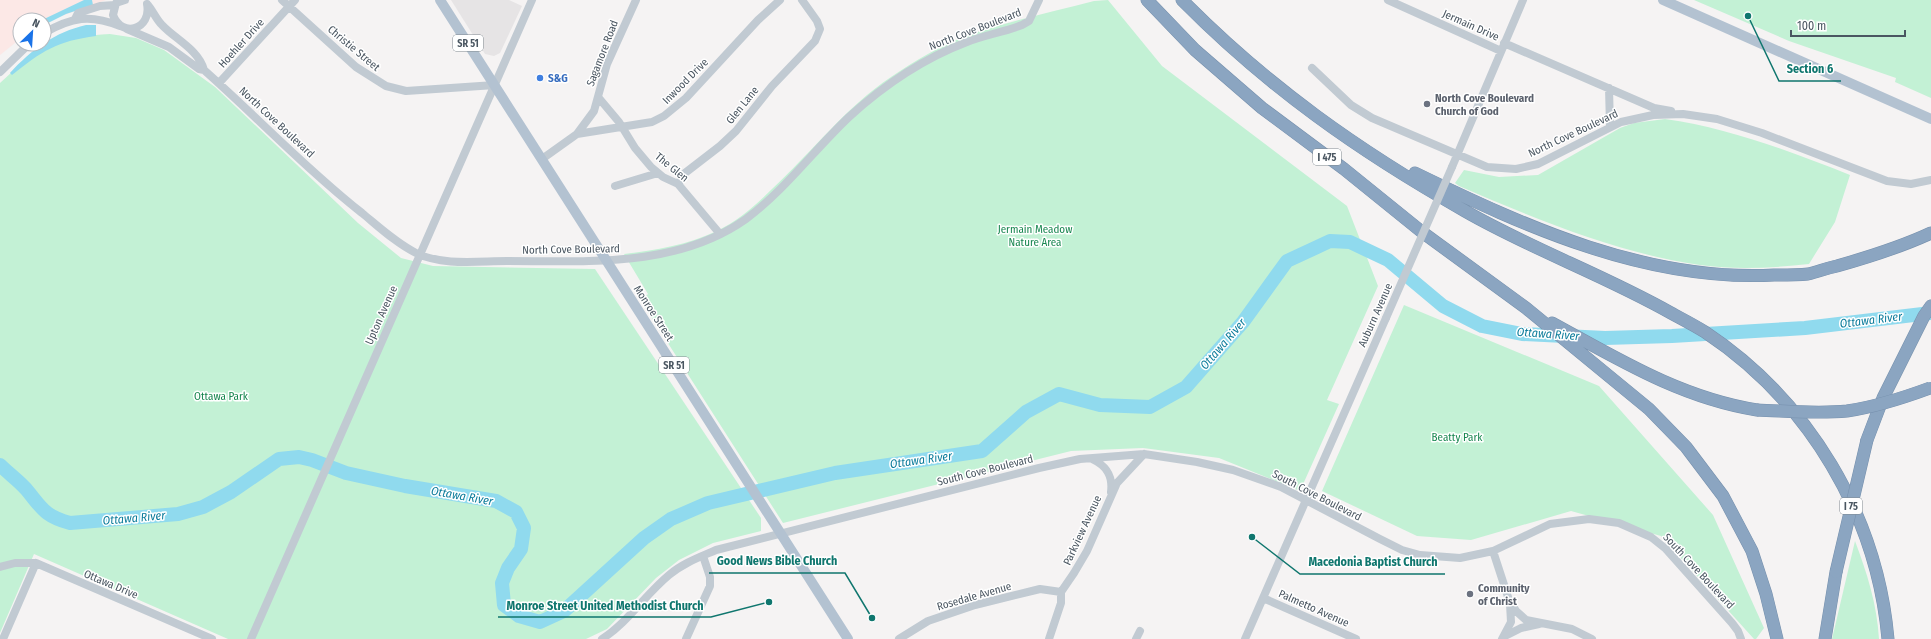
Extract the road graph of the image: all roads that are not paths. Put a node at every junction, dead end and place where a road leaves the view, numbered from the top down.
1 (282, 0) edge
2 (295, 0) edge
3 (440, 0) edge
4 (532, 0) edge
5 (636, 0) edge
6 (780, 0) edge
7 (802, 0) edge
8 (1039, 0) edge
9 (1147, 0) edge
10 (1182, 0) edge
11 (1388, 0) edge
12 (1523, 0) edge
13 (1663, 0) edge
14 (118, 3) edge
15 (146, 4) edge
16 (289, 6) junction
17 (75, 19) junction
18 (125, 28) junction
19 (52, 29) edge
20 (1503, 47) junction
21 (21, 52) edge
22 (1312, 68) dead end
23 (204, 70) junction
24 (0, 72) edge
25 (219, 83) junction
26 (495, 85) junction
27 (1609, 88) junction
28 (598, 97) junction
29 (1683, 114) junction
30 (1931, 119) edge
31 (622, 126) junction
32 (1610, 126) junction
33 (577, 134) junction
34 (1356, 144) junction
35 (1456, 155) junction
36 (542, 159) junction
37 (658, 173) junction
38 (1931, 180) edge
39 (678, 184) junction
40 (615, 186) dead end
41 (1931, 233) edge
42 (720, 234) junction
43 (419, 255) junction
44 (607, 261) junction
45 (1522, 305) junction
46 (1931, 306) edge
47 (1930, 388) edge
48 (1144, 454) junction
49 (1092, 458) junction
50 (1111, 495) junction
51 (1306, 501) junction
52 (781, 533) junction
53 (1493, 551) junction
54 (703, 556) junction
55 (36, 563) junction
56 (0, 567) edge
57 (1061, 592) junction
58 (1263, 598) junction
59 (1510, 600) junction
60 (1540, 624) junction
61 (1140, 631) dead end
62 (1503, 638) edge
63 (3, 639) edge
64 (212, 639) edge
65 (251, 639) edge
66 (602, 639) edge
67 (686, 639) edge
68 (848, 639) edge
69 (899, 639) edge
70 (1049, 639) edge
71 (1136, 639) edge
72 (1245, 639) edge
73 (1356, 639) edge
74 (1592, 639) edge
75 (1741, 639) edge
76 (1777, 639) edge
77 (1825, 639) edge
78 (1888, 639) edge

1 - 16 street, Christie Street
2 - 16 street, Hoehler Drive
3 - 26 main road, Monroe Street / SR 51
4 - 26 street, Upton Avenue
5 - 28 street, Sagamore Road
6 - 31 street, Inwood Drive
7 - 39 street, Glen Lane
8 - 42 street, North Cove Boulevard
9 - 45 highway, I 475
10 - 34 highway, I 475
11 - 20 street, Jermain Drive
12 - 20 street, Auburn Avenue
13 - 30 main road
14 - 17 street, North Cove Boulevard
14 - 18 street
15 - 18 street
15 - 23 street, North Cove Boulevard
16 - 25 street, Hoehler Drive
16 - 26 street, Christie Street
17 - 18 street, North Cove Boulevard
17 - 19 street, North Cove Boulevard
18 - 23 street, North Cove Boulevard
20 - 27 street, Jermain Drive
20 - 35 street, Auburn Avenue
21 - 24 street
22 - 35 street, North Cove Boulevard
23 - 25 street, North Cove Boulevard
25 - 43 street, North Cove Boulevard
26 - 36 main road, Monroe Street / SR 51
26 - 43 street, Upton Avenue
27 - 29 street, Jermain Drive
27 - 32 street
28 - 31 street, The Glen
28 - 33 street, Sagamore Road
29 - 32 street, North Cove Boulevard
29 - 38 street, North Cove Boulevard
31 - 33 street, Inwood Drive
31 - 37 street, The Glen
32 - 35 street, North Cove Boulevard
33 - 36 street, Inwood Drive
34 - 41 highway
34 - 78 highway
35 - 51 street, Auburn Avenue, bridge
36 - 44 main road, Monroe Street / SR 51
37 - 39 street, The Glen
37 - 40 street
39 - 42 street, The Glen
42 - 44 street, North Cove Boulevard
43 - 44 street, North Cove Boulevard
43 - 65 street, Upton Avenue
44 - 52 main road, Monroe Street / SR 51
45 - 47 highway, bridge
45 - 76 highway
46 - 77 highway, I 75, bridge
48 - 49 street, South Cove Boulevard
48 - 50 street, Parkview Avenue
48 - 51 street, South Cove Boulevard
49 - 50 street, Parkview Avenue
49 - 52 street, South Cove Boulevard
50 - 57 street, Parkview Avenue
51 - 53 street, South Cove Boulevard
51 - 58 street, Auburn Avenue
52 - 54 street, South Cove Boulevard
52 - 68 main road, Monroe Street / SR 51
53 - 59 street
53 - 75 street, South Cove Boulevard
54 - 66 street, South Cove Boulevard
54 - 67 street
55 - 56 street, Ottawa Drive
55 - 63 street
55 - 64 street, Ottawa Drive
57 - 69 street, Rosedale Avenue
57 - 70 street, Parkview Avenue
58 - 72 street, Auburn Avenue
58 - 73 street, Palmetto Avenue
59 - 60 street
59 - 62 street
60 - 62 street
60 - 74 street
61 - 71 street

